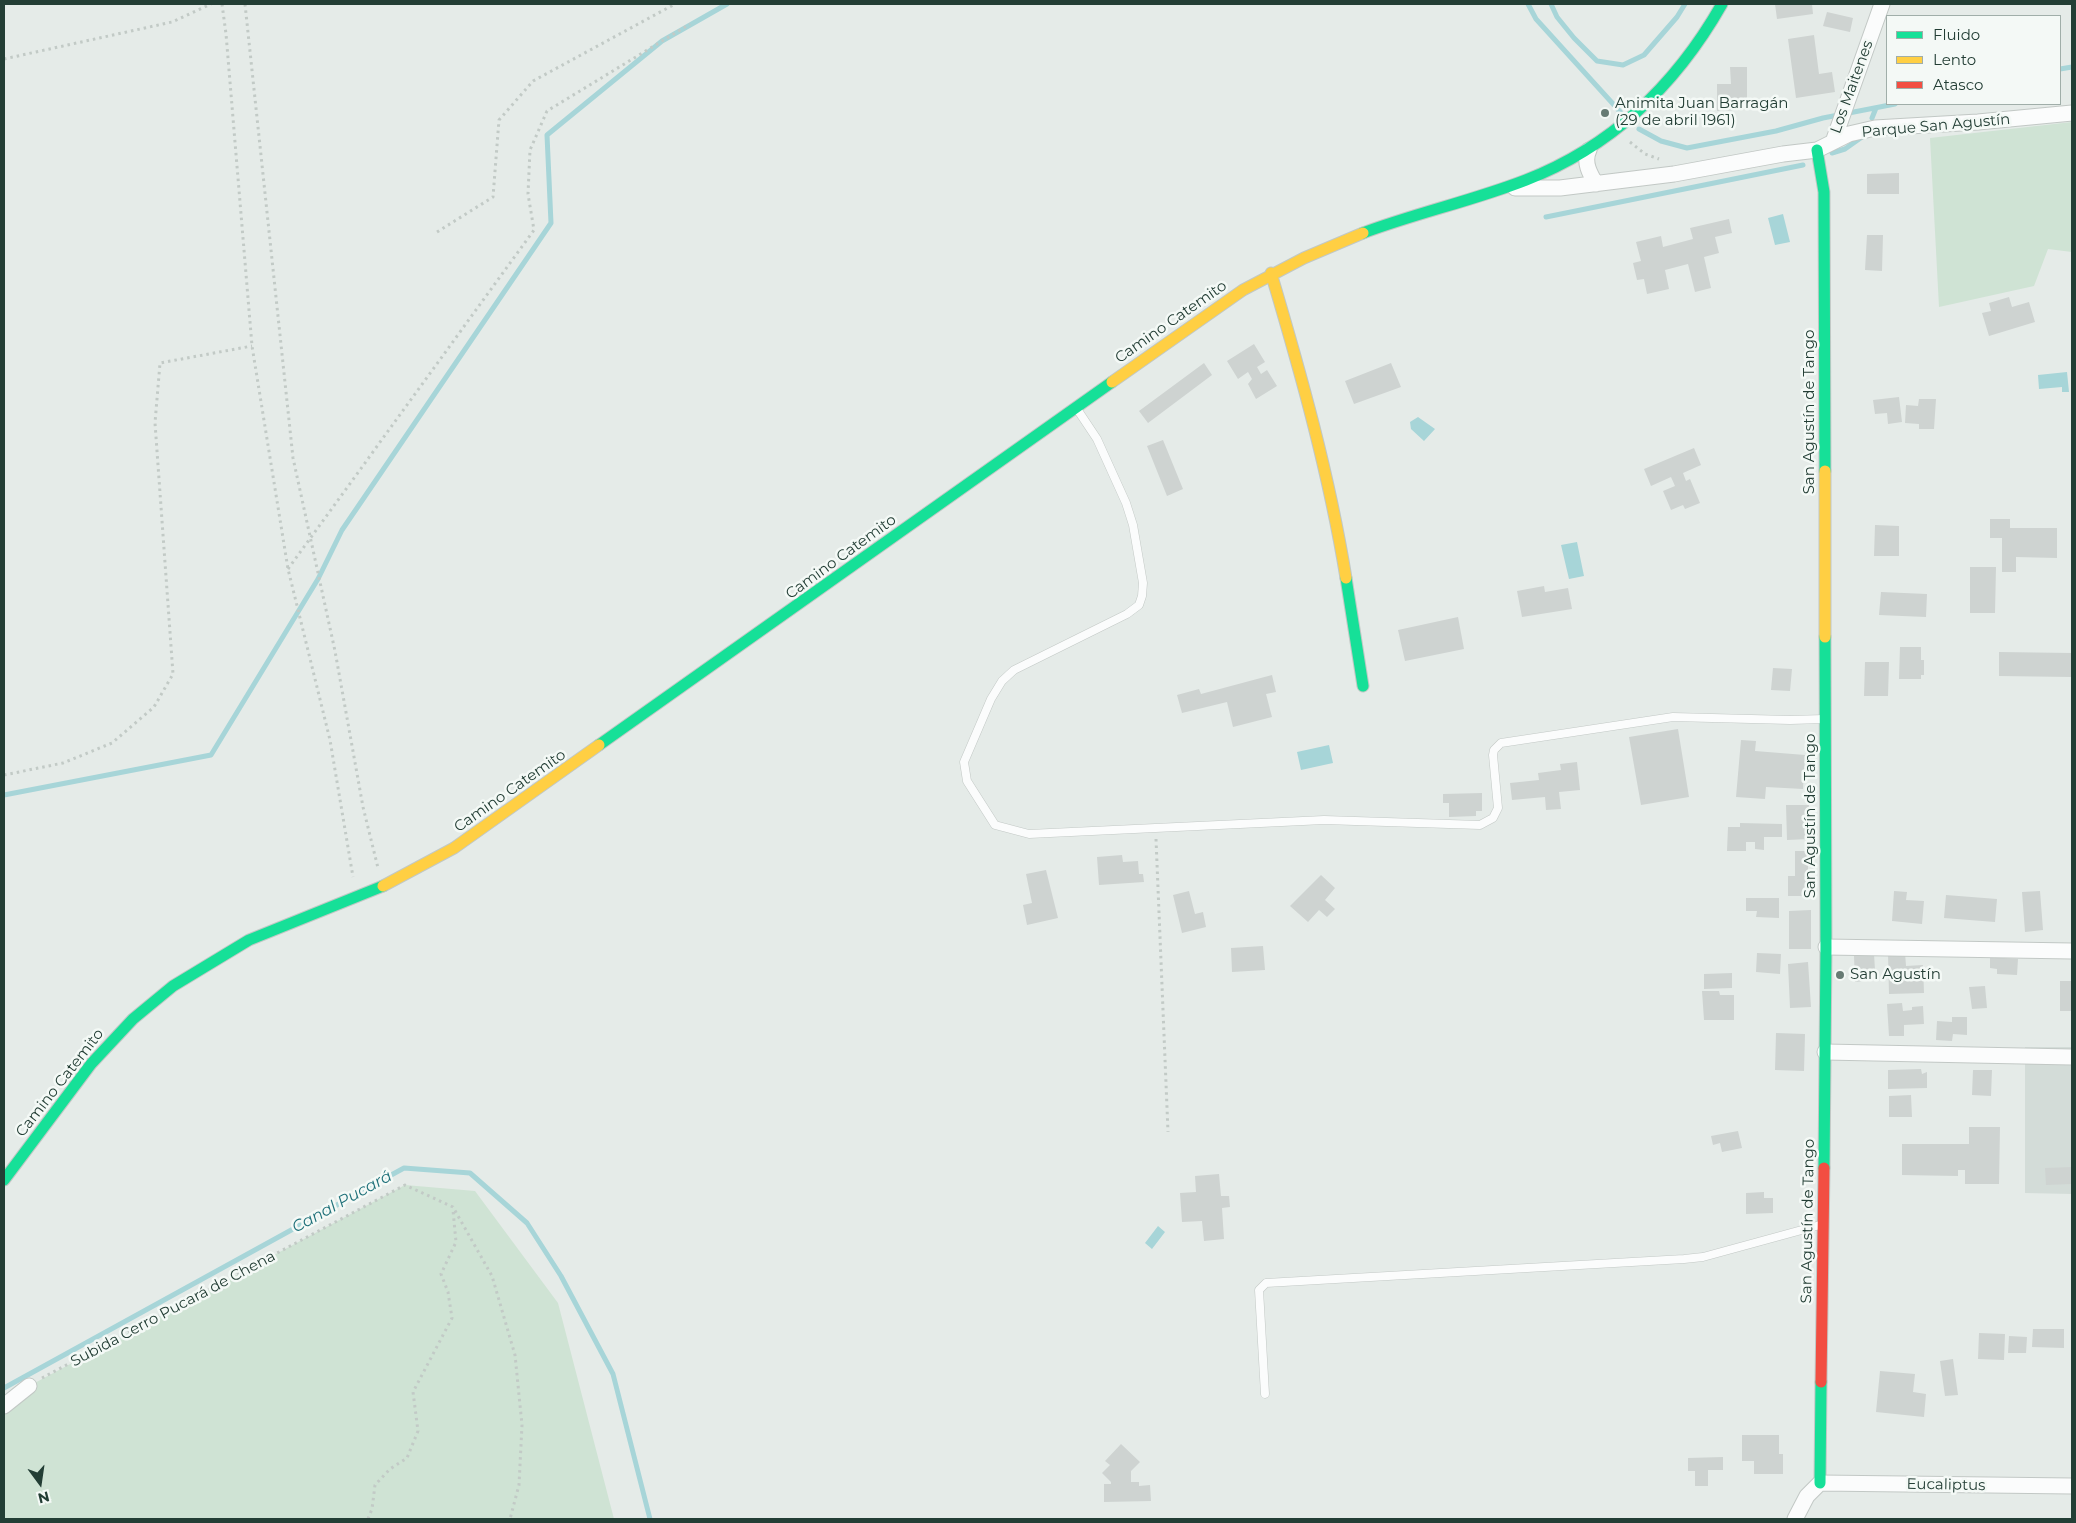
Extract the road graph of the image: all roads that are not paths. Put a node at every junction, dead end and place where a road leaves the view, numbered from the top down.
1 (1722, 4) edge
2 (1882, 4) edge
3 (2072, 113) edge
4 (1833, 142) junction
5 (1589, 150) junction
6 (1817, 150) junction
7 (1596, 184) junction
8 (1509, 187) junction
9 (1271, 273) junction
10 (1076, 407) junction
11 (1362, 686) dead end
12 (1826, 719) junction
13 (1826, 947) junction
14 (2072, 951) edge
15 (1825, 1052) junction
16 (2072, 1057) edge
17 (4, 1180) edge
18 (1824, 1224) junction
19 (28, 1386) road end
20 (1265, 1394) dead end
21 (4, 1406) edge
22 (1820, 1483) junction
23 (2072, 1486) edge
24 (1795, 1519) edge

1 - 5 main road, Camino Catemito
2 - 4 street, Los Maitenes
3 - 4 street, Parque San Agustín
4 - 6 street, Parque San Agustín
5 - 7 street
5 - 8 main road, Camino Catemito
6 - 7 street, Parque San Agustín
6 - 12 main road, San Agustín de Tango
7 - 8 street, Parque San Agustín
8 - 9 main road, Camino Catemito
9 - 10 main road, Camino Catemito
9 - 11 main road
10 - 12 lane
10 - 17 main road, Camino Catemito
12 - 13 main road, San Agustín de Tango
13 - 14 street
13 - 15 main road, San Agustín de Tango
15 - 16 street
15 - 18 main road, San Agustín de Tango
18 - 20 lane
18 - 22 main road, San Agustín de Tango
19 - 21 street
22 - 23 street, Eucaliptus
22 - 24 street

